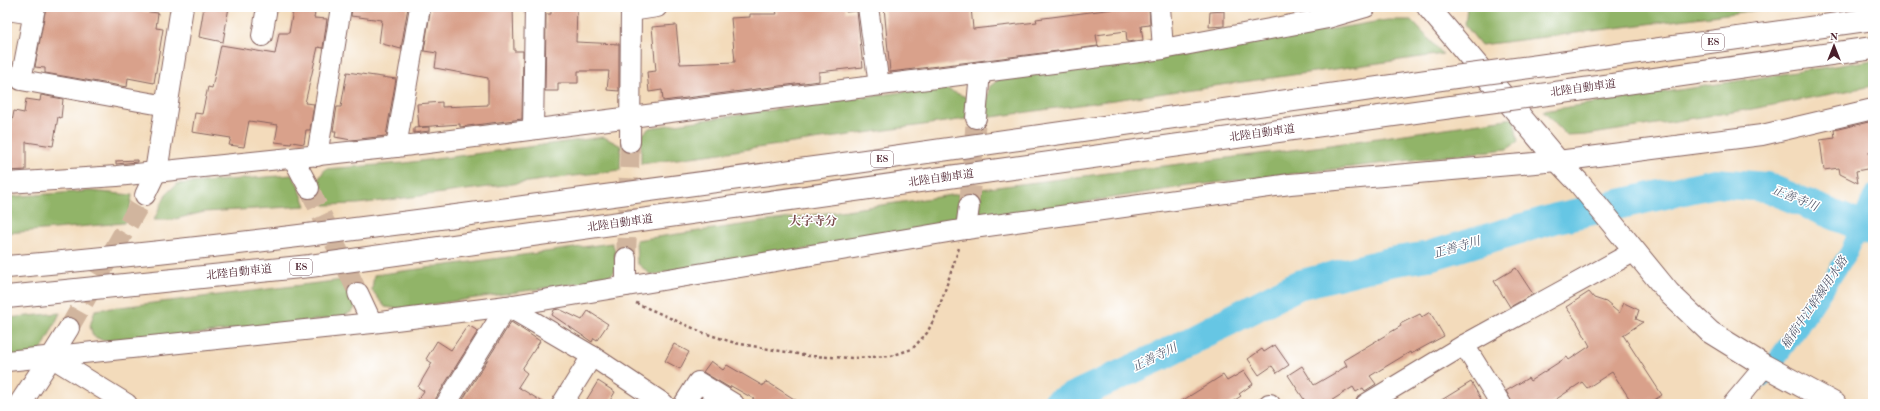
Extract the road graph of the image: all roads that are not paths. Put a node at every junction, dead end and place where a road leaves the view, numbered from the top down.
1 (182, 7) edge
2 (267, 7) edge
3 (341, 7) edge
4 (420, 7) edge
5 (535, 7) edge
6 (657, 7) edge
7 (868, 7) edge
8 (1160, 7) edge
9 (1366, 7) edge
10 (1428, 7) edge
11 (631, 9) edge
12 (7, 10) edge
13 (34, 10) edge
14 (1873, 19) edge
15 (262, 36) dead end
16 (1873, 48) edge
17 (1163, 49) junction
18 (980, 72) junction
19 (879, 85) junction
20 (167, 106) junction
21 (1873, 109) edge
22 (629, 117) junction
23 (976, 118) tunnel mouth
24 (533, 129) junction
25 (630, 142) tunnel mouth
26 (396, 147) junction
27 (317, 156) junction
28 (294, 158) junction
29 (1558, 161) junction
30 (156, 172) junction
31 (7, 184) edge
32 (309, 188) tunnel mouth
33 (145, 196) tunnel mouth
34 (969, 206) tunnel mouth
35 (966, 229) junction
36 (308, 236) junction
37 (1635, 251) junction
38 (7, 255) edge
39 (626, 258) tunnel mouth
40 (7, 267) edge
41 (358, 293) tunnel mouth
42 (629, 294) junction
43 (7, 297) edge
44 (507, 306) junction
45 (372, 323) junction
46 (70, 328) tunnel mouth
47 (1464, 345) junction
48 (592, 356) junction
49 (51, 357) junction
50 (7, 361) edge
51 (1765, 366) junction
52 (1374, 402) edge
53 (20, 404) edge
54 (127, 404) edge
55 (446, 404) edge
56 (562, 404) edge
57 (664, 404) edge
58 (684, 404) edge
59 (734, 404) edge
60 (1501, 404) edge
61 (1733, 404) edge
62 (1835, 404) edge

1 - 20 main road
2 - 15 street
3 - 27 street
4 - 26 street
5 - 24 street
6 - 11 street
7 - 19 street
8 - 17 street
9 - 17 street
10 - 29 main road
11 - 22 street
12 - 13 street
13 - 20 street
14 - 36 main road, E8, bridge
16 - 43 main road, 北陸自動車道 / E8, bridge
17 - 18 street
18 - 19 street
18 - 23 street
19 - 22 street
20 - 30 main road
21 - 29 street
22 - 24 street
22 - 25 street
24 - 26 street
26 - 27 street
27 - 28 street
28 - 30 street
28 - 32 street
29 - 35 street
29 - 37 main road
30 - 31 street
30 - 33 street
34 - 35 street
35 - 42 street
36 - 38 main road
36 - 40 main road, E8
37 - 47 street
37 - 51 main road
39 - 42 street
41 - 45 street
42 - 44 street
44 - 45 street
44 - 48 street
44 - 55 street
45 - 49 street
46 - 49 street
47 - 52 street
47 - 60 street
48 - 56 street
48 - 57 street
49 - 50 street
49 - 53 main road
49 - 54 street
51 - 61 street
51 - 62 main road
58 - 59 street

